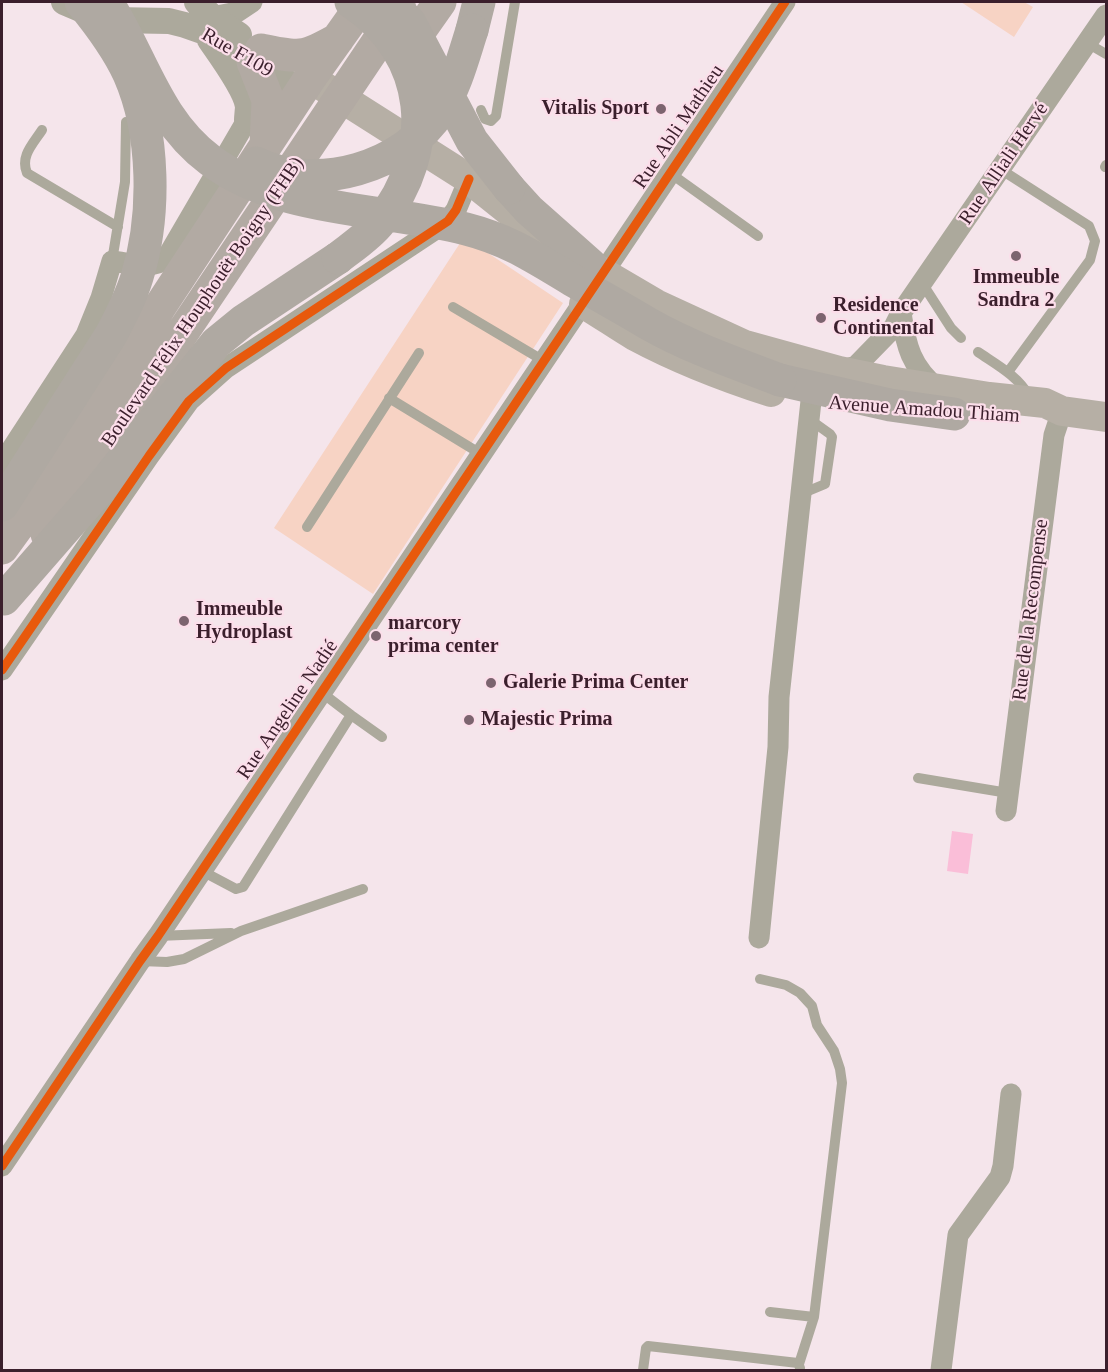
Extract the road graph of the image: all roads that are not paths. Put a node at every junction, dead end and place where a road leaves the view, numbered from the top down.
1 (64, 2) edge
2 (81, 2) edge
3 (107, 2) edge
4 (120, 2) edge
5 (252, 2) edge
6 (351, 2) edge
7 (364, 2) edge
8 (390, 2) edge
9 (405, 2) edge
10 (440, 2) edge
11 (479, 2) edge
12 (515, 2) edge
13 (785, 2) edge
14 (1107, 15) edge
15 (205, 17) edge
16 (339, 38) junction
17 (1087, 43) junction
18 (1107, 54) edge
19 (257, 56) junction
20 (307, 85) junction
21 (337, 104) junction
22 (481, 110) dead end
23 (257, 115) junction
24 (126, 123) dead end
25 (42, 130) dead end
26 (267, 145) junction
27 (1000, 169) junction
28 (670, 173) junction
29 (465, 188) junction
30 (118, 227) junction
31 (758, 236) dead end
32 (112, 261) junction
33 (597, 269) junction
34 (922, 283) junction
35 (583, 302) junction
36 (656, 304) junction
37 (453, 307) dead end
38 (901, 313) junction
39 (633, 335) junction
40 (961, 338) dead end
41 (978, 352) dead end
42 (419, 353) dead end
43 (544, 361) junction
44 (839, 371) junction
45 (1008, 372) junction
46 (389, 398) junction
47 (1032, 401) junction
48 (946, 402) junction
49 (810, 410) junction
50 (1062, 411) junction
51 (1107, 417) edge
52 (481, 454) junction
53 (2, 464) edge
54 (2, 505) edge
55 (307, 527) dead end
56 (2, 548) edge
57 (3, 601) edge
58 (2, 670) edge
59 (321, 692) junction
60 (351, 715) junction
61 (382, 737) dead end
62 (918, 778) dead end
63 (1007, 802) joint
64 (202, 871) junction
65 (363, 889) dead end
66 (241, 932) junction
67 (158, 936) junction
68 (759, 938) dead end
69 (140, 961) junction
70 (760, 979) dead end
71 (1011, 1094) dead end
72 (2, 1166) edge
73 (770, 1312) dead end
74 (814, 1317) junction
75 (799, 1367) edge
76 (643, 1371) edge
77 (941, 1371) edge

1 - 15 street, Rue F109
2 - 54 highway, bridge
3 - 48 highway, bridge
4 - 11 highway, bridge
5 - 15 street
6 - 57 highway, bridge
7 - 16 highway, Boulevard Félix Houphouët Boigny (FHB)
8 - 33 highway, bridge
9 - 21 highway, Boulevard Félix Houphouët Boigny (FHB)
10 - 21 highway
12 - 22 lane
13 - 28 street, Rue Abli Mathieu
14 - 17 street, Rue Alliali Hervé
15 - 19 street, Rue F109
15 - 23 street
16 - 19 highway
16 - 20 highway, Boulevard Félix Houphouët Boigny (FHB)
17 - 18 lane
17 - 27 street, Rue Alliali Hervé
19 - 20 street, Rue F109
19 - 23 highway
20 - 21 main road, Avenue Amadou Thiam
20 - 23 street
20 - 26 highway, Boulevard Félix Houphouët Boigny (FHB)
21 - 29 main road, Avenue Amadou Thiam
21 - 57 highway, Boulevard Félix Houphouët Boigny (FHB)
23 - 26 highway
23 - 32 street
24 - 30 lane
25 - 30 lane
26 - 56 highway, Boulevard Félix Houphouët Boigny (FHB)
27 - 34 street, Rue Alliali Hervé
27 - 45 lane
28 - 31 lane
28 - 33 street, Rue Abli Mathieu
29 - 33 main road, Avenue Amadou Thiam
29 - 35 main road, Avenue Amadou Thiam
29 - 58 street
30 - 32 lane
32 - 53 street
33 - 35 street, Rue Angeline Nadié
33 - 36 main road, Avenue Amadou Thiam
34 - 38 street, Rue Alliali Hervé
34 - 40 lane
35 - 39 main road, Avenue Amadou Thiam
35 - 43 street, Rue Angeline Nadié
36 - 39 lane
36 - 44 main road, Avenue Amadou Thiam
37 - 43 lane
38 - 44 street, Rue Alliali Hervé
38 - 48 street
39 - 49 main road, Avenue Amadou Thiam
41 - 45 lane
42 - 46 lane
43 - 52 street, Rue Angeline Nadié
44 - 48 main road, Avenue Amadou Thiam
45 - 47 lane
46 - 52 lane
46 - 55 lane
47 - 48 main road, Avenue Amadou Thiam
47 - 50 main road, Avenue Amadou Thiam
48 - 49 main road, Avenue Amadou Thiam
48 - 50 main road, Avenue Amadou Thiam
49 - 68 street
50 - 51 main road, Avenue Amadou Thiam
50 - 63 street, Rue de la Recompense
52 - 59 street, Rue Angeline Nadié
59 - 60 lane
59 - 64 street, Rue Angeline Nadié
60 - 61 lane
60 - 64 lane
62 - 63 lane
64 - 67 street, Rue Angeline Nadié
65 - 66 lane
66 - 67 lane
66 - 69 lane
67 - 69 street, Rue Angeline Nadié
69 - 72 street, Rue Angeline Nadié
70 - 74 lane
71 - 77 street
73 - 74 lane
74 - 75 lane
75 - 76 lane

